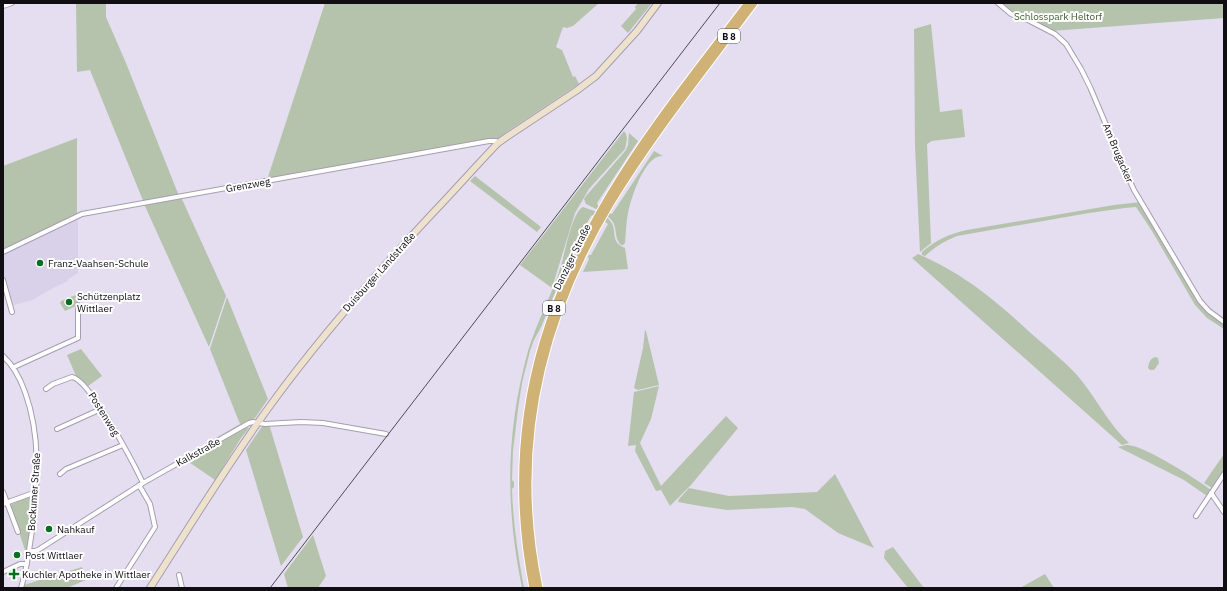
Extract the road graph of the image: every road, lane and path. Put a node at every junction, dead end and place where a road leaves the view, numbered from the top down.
1 (12, 3) edge
2 (658, 3) edge
3 (748, 3) edge
4 (754, 3) edge
5 (998, 3) edge
6 (3, 6) edge
7 (498, 143) junction
8 (3, 252) edge
9 (3, 280) edge
10 (78, 305) dead end
11 (12, 312) dead end
12 (1224, 322) edge
13 (3, 356) edge
14 (14, 367) junction
15 (46, 389) dead end
16 (101, 409) junction
17 (258, 422) junction
18 (57, 429) dead end
19 (386, 434) dead end
20 (123, 445) junction
21 (60, 474) dead end
22 (1224, 474) edge
23 (141, 484) junction
24 (3, 492) edge
25 (36, 492) junction
26 (1211, 493) junction
27 (5, 504) edge
28 (1224, 512) edge
29 (1196, 516) dead end
30 (18, 532) dead end
31 (30, 551) junction
32 (27, 564) junction
33 (3, 572) edge
34 (180, 575) dead end
35 (21, 588) edge
36 (116, 588) edge
37 (150, 588) edge
38 (182, 588) edge
39 (533, 588) edge
40 (539, 588) edge

1 - 6 street
2 - 7 main road, Duisburger Landstraße
3 - 39 highway, Danziger Straße / B 8
4 - 40 highway, Danziger Straße / B 8
5 - 12 street, Am Brugacker
7 - 8 street, Grenzweg
7 - 17 main road, Duisburger Landstraße
9 - 11 street
10 - 14 street
13 - 14 street, Bockumer Straße
14 - 25 street, Bockumer Straße
15 - 16 street, Postenweg
16 - 18 street
16 - 20 street, Postenweg
17 - 19 street, Kalkstraße
17 - 23 street, Kalkstraße
17 - 37 main road, Duisburger Landstraße
20 - 21 street
20 - 23 street, Postenweg
22 - 26 street
23 - 31 street, Kalkstraße
23 - 36 street, Postenweg
24 - 27 street
25 - 27 street
25 - 31 street, Bockumer Straße
26 - 28 street
26 - 29 street
27 - 30 street
31 - 32 street, Bockumer Straße
32 - 33 street
32 - 35 street, Bockumer Straße
34 - 38 street

